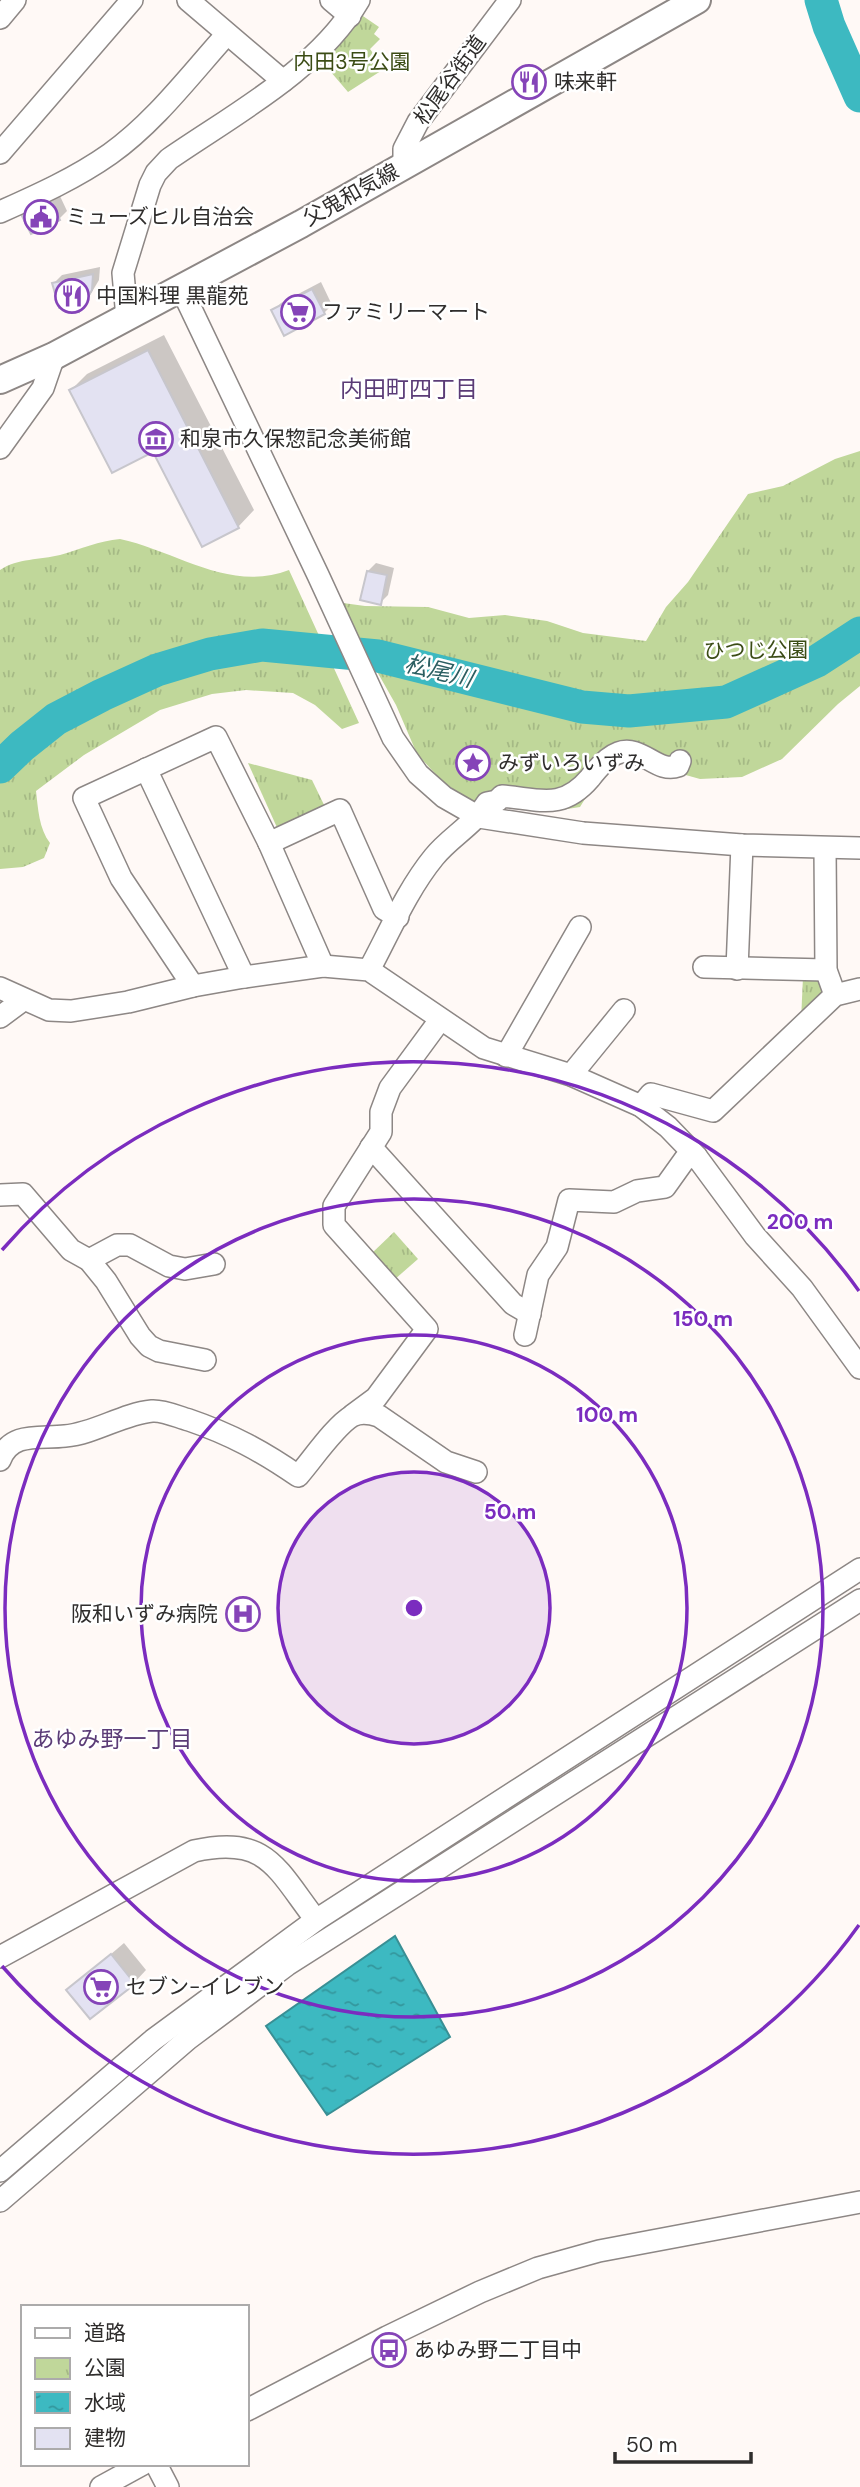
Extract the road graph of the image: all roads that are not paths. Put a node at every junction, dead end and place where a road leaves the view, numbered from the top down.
1 (15, 0) edge
2 (132, 0) edge
3 (188, 0) edge
4 (331, 0) edge
5 (510, 0) edge
6 (697, 0) edge
7 (354, 8) edge
8 (0, 18) edge
9 (227, 34) junction
10 (282, 81) junction
11 (0, 153) edge
12 (404, 166) junction
13 (0, 212) edge
14 (181, 288) junction
15 (127, 318) junction
16 (54, 356) junction
17 (0, 380) edge
18 (0, 449) edge
19 (680, 761) dead end
20 (146, 769) junction
21 (479, 817) junction
22 (269, 843) junction
23 (742, 845) junction
24 (860, 848) edge
25 (825, 849) junction
26 (398, 916) junction
27 (581, 939) dead end
28 (323, 966) junction
29 (704, 967) dead end
30 (737, 969) junction
31 (369, 970) junction
32 (826, 971) junction
33 (244, 976) junction
34 (193, 986) junction
35 (0, 988) edge
36 (860, 989) edge
37 (835, 995) junction
38 (23, 999) junction
39 (624, 1010) dead end
40 (0, 1017) edge
41 (440, 1020) junction
42 (506, 1056) junction
43 (571, 1074) junction
44 (641, 1106) junction
45 (371, 1147) junction
46 (696, 1156) junction
47 (0, 1195) edge
48 (89, 1260) junction
49 (214, 1264) dead end
50 (530, 1314) junction
51 (525, 1335) dead end
52 (205, 1360) dead end
53 (860, 1368) edge
54 (354, 1415) junction
55 (0, 1460) edge
56 (476, 1472) dead end
57 (860, 1569) edge
58 (860, 1600) edge
59 (316, 1920) junction
60 (0, 1957) edge
61 (0, 2171) edge
62 (0, 2201) edge
63 (860, 2202) edge
64 (248, 2409) edge
65 (139, 2466) edge
66 (157, 2466) edge
67 (101, 2487) edge
68 (167, 2487) edge

1 - 8 street
2 - 11 street
3 - 9 street
4 - 7 street
5 - 12 street, 松尾谷街道
6 - 12 main road, 父鬼和気線
7 - 10 street
9 - 10 street
9 - 13 street
10 - 15 street
12 - 14 main road, 父鬼和気線
14 - 15 main road, 父鬼和気線
14 - 21 street
15 - 16 main road, 父鬼和気線
16 - 17 main road, 父鬼和気線
16 - 18 street
19 - 21 street
20 - 22 street
20 - 33 street
20 - 34 street
21 - 23 street
21 - 26 street
22 - 26 street
22 - 28 street
23 - 25 street
23 - 30 street
24 - 25 street
25 - 32 street
26 - 31 street
27 - 42 street
28 - 31 street
28 - 33 street
29 - 30 street
30 - 32 street
31 - 41 street
32 - 37 street
33 - 34 street
34 - 38 street
35 - 38 street
36 - 37 street
37 - 44 street
38 - 40 street
39 - 43 street
41 - 42 street
41 - 45 street
42 - 43 street
43 - 44 street
44 - 46 street
45 - 50 street
45 - 54 street
46 - 50 street
46 - 53 street
47 - 48 street
48 - 49 street
48 - 52 street
50 - 51 street
54 - 55 street
54 - 56 street
57 - 59 street
58 - 62 street
59 - 60 street
59 - 61 street
63 - 64 street
65 - 67 street
66 - 68 street

